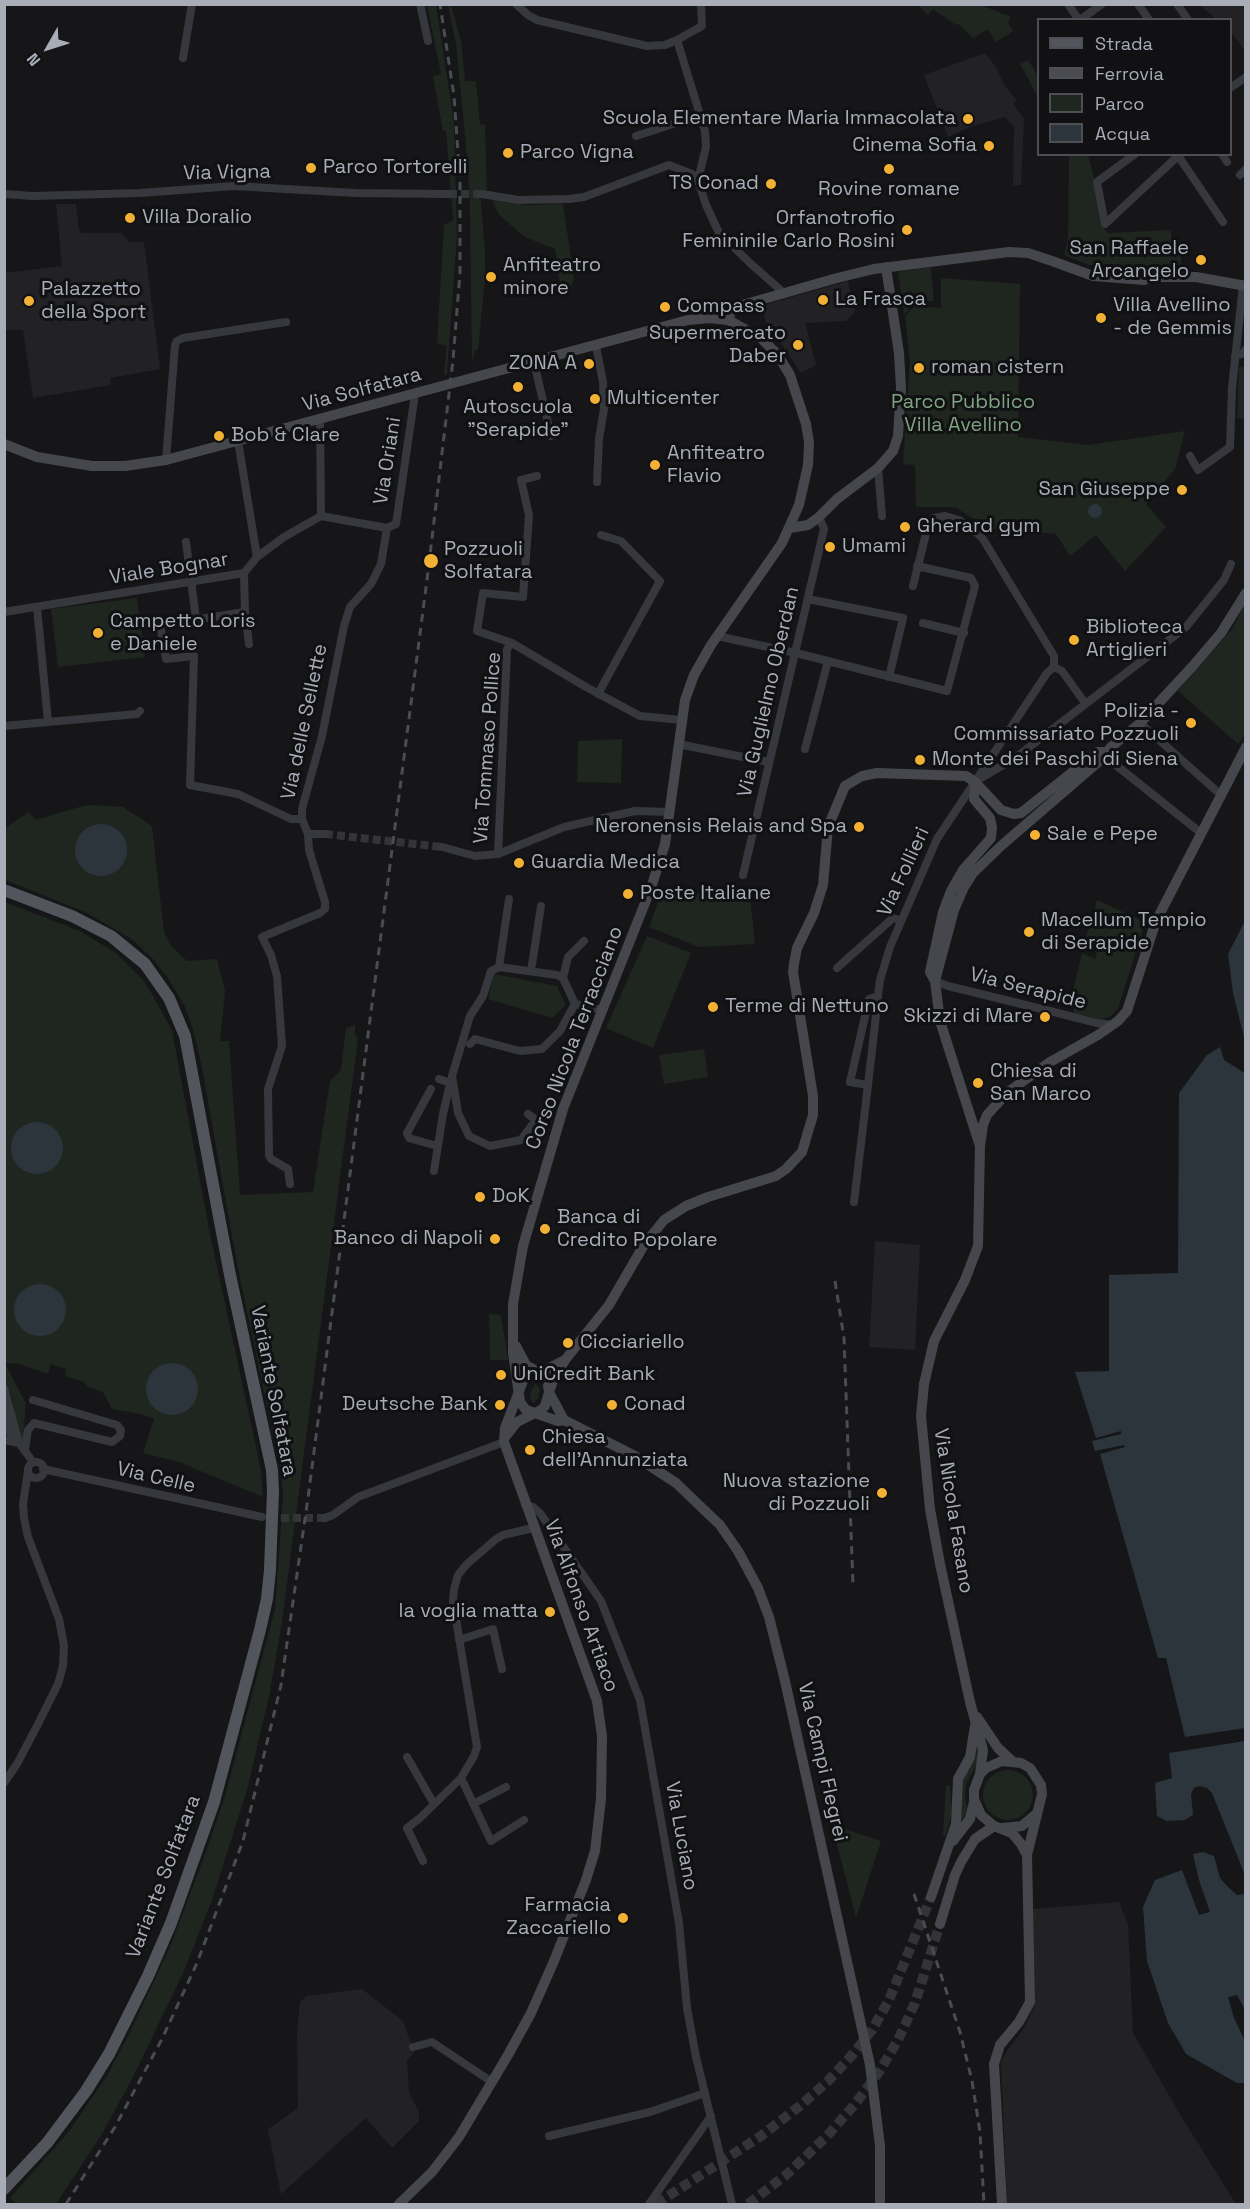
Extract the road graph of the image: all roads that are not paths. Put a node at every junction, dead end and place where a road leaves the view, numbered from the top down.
1 (192, 4) edge
2 (420, 4) edge
3 (516, 4) edge
4 (701, 4) edge
5 (1068, 4) edge
6 (1102, 4) edge
7 (1138, 4) edge
8 (1177, 4) edge
9 (1078, 18) edge
10 (1082, 18) edge
11 (1148, 18) edge
12 (1187, 18) edge
13 (428, 40) dead end
14 (677, 40) junction
15 (183, 58) dead end
16 (1245, 77) edge
17 (1232, 83) edge
18 (701, 116) junction
19 (636, 136) dead end
20 (1132, 156) edge
21 (1177, 156) edge
22 (1179, 156) edge
23 (698, 180) junction
24 (4, 194) edge
25 (449, 194) tunnel mouth
26 (482, 194) tunnel mouth
27 (1223, 222) dead end
28 (886, 267) junction
29 (1244, 286) edge
30 (784, 293) junction
31 (728, 320) junction
32 (286, 322) dead end
33 (596, 346) junction
34 (1245, 349) edge
35 (1235, 356) junction
36 (534, 362) junction
37 (415, 394) junction
38 (320, 419) junction
39 (551, 436) dead end
40 (238, 441) junction
41 (4, 444) edge
42 (1190, 456) dead end
43 (166, 460) junction
44 (878, 468) junction
45 (537, 476) dead end
46 (597, 482) dead end
47 (321, 516) junction
48 (882, 516) dead end
49 (819, 517) junction
50 (387, 528) junction
51 (790, 528) junction
52 (601, 535) dead end
53 (186, 542) dead end
54 (257, 557) junction
55 (1231, 564) dead end
56 (917, 566) junction
57 (244, 573) junction
58 (191, 582) junction
59 (913, 586) dead end
60 (1245, 594) edge
61 (808, 599) junction
62 (37, 607) junction
63 (4, 612) edge
64 (245, 612) junction
65 (196, 619) junction
66 (923, 623) dead end
67 (964, 633) junction
68 (717, 636) junction
69 (512, 643) junction
70 (249, 644) dead end
71 (796, 653) junction
72 (828, 661) junction
73 (1054, 667) junction
74 (889, 677) junction
75 (598, 694) junction
76 (1085, 703) junction
77 (140, 711) dead end
78 (681, 720) junction
79 (48, 722) junction
80 (1140, 723) junction
81 (4, 726) edge
82 (678, 744) junction
83 (1245, 747) edge
84 (805, 749) dead end
85 (1106, 752) junction
86 (768, 762) junction
87 (979, 786) junction
88 (1220, 794) junction
89 (670, 812) junction
90 (302, 819) junction
91 (1201, 833) junction
92 (308, 834) junction
93 (325, 834) tunnel mouth
94 (442, 847) tunnel mouth
95 (498, 854) junction
96 (743, 875) dead end
97 (4, 890) edge
98 (509, 899) dead end
99 (541, 906) dead end
100 (901, 921) junction
101 (584, 941) dead end
102 (499, 967) junction
103 (837, 968) dead end
104 (531, 971) junction
105 (563, 978) junction
106 (935, 981) junction
107 (878, 996) junction
108 (579, 1004) junction
109 (602, 1010) junction
110 (1113, 1025) junction
111 (861, 1032) junction
112 (874, 1034) junction
113 (470, 1044) dead end
114 (859, 1050) junction
115 (872, 1050) junction
116 (439, 1079) dead end
117 (451, 1079) junction
118 (868, 1085) junction
119 (431, 1089) dead end
120 (528, 1114) dead end
121 (437, 1146) junction
122 (980, 1146) junction
123 (434, 1171) dead end
124 (290, 1184) dead end
125 (854, 1202) dead end
126 (513, 1342) junction
127 (566, 1360) junction
128 (537, 1371) junction
129 (4, 1388) edge
130 (518, 1392) junction
131 (549, 1392) junction
132 (33, 1400) dead end
133 (4, 1412) edge
134 (532, 1414) junction
135 (564, 1420) junction
136 (505, 1439) junction
137 (12, 1443) edge
138 (33, 1462) junction
139 (43, 1469) junction
140 (28, 1471) junction
141 (525, 1504) junction
142 (262, 1517) tunnel mouth
143 (325, 1518) tunnel mouth
144 (533, 1528) junction
145 (459, 1640) junction
146 (502, 1669) dead end
147 (972, 1710) junction
148 (975, 1723) junction
149 (407, 1757) dead end
150 (1012, 1761) junction
151 (980, 1774) junction
152 (461, 1778) junction
153 (4, 1783) edge
154 (506, 1787) dead end
155 (974, 1799) junction
156 (435, 1804) junction
157 (473, 1804) junction
158 (1037, 1812) junction
159 (524, 1820) dead end
160 (998, 1827) junction
161 (948, 1848) junction
162 (1027, 1855) junction
163 (423, 1862) dead end
164 (931, 1897) tunnel mouth
165 (940, 1924) tunnel mouth
166 (413, 2047) dead end
167 (492, 2082) junction
168 (705, 2093) junction
169 (711, 2116) junction
170 (549, 2136) dead end
171 (4, 2189) edge
172 (399, 2205) edge
173 (649, 2205) edge
174 (732, 2205) edge
175 (880, 2205) edge
176 (1002, 2205) edge

1 - 15 street
2 - 13 street
3 - 14 street
4 - 14 street
5 - 9 street
6 - 10 street
7 - 11 street
8 - 12 street
14 - 18 street
16 - 17 street
18 - 19 street
18 - 23 street
20 - 21 street
22 - 27 street
23 - 26 street
23 - 30 street
24 - 25 street, Via Vigna
28 - 29 street
28 - 30 street
28 - 44 street
29 - 35 street
30 - 31 street
31 - 33 street, Via Solfatara
31 - 51 street, Corso Nicola Terracciano
32 - 43 street
33 - 36 street, Via Solfatara
33 - 46 street
34 - 35 street
35 - 42 street
36 - 37 street, Via Solfatara
36 - 39 street
37 - 38 street, Via Solfatara
37 - 50 street, Via Oriani
38 - 40 street, Via Solfatara
38 - 47 street
40 - 43 street, Via Solfatara
40 - 54 street
41 - 43 street, Via Solfatara
44 - 48 street
44 - 49 street
45 - 69 street
47 - 50 street
47 - 54 street, Viale Bognar
49 - 51 street
49 - 61 street, Via Guglielmo Oberdan
50 - 90 street, Via delle Sellette
51 - 68 street, Corso Nicola Terracciano
52 - 75 street
53 - 58 street
54 - 57 street, Viale Bognar
55 - 76 street
56 - 59 street
56 - 67 street
56 - 73 street
57 - 58 street, Viale Bognar
57 - 64 street
58 - 62 street, Viale Bognar
58 - 65 street
60 - 80 street
61 - 71 street, Via Guglielmo Oberdan
61 - 74 street
62 - 63 street, Viale Bognar
62 - 79 street
64 - 65 street
64 - 70 street
65 - 90 street
66 - 67 street
67 - 74 street
68 - 71 street
68 - 78 street, Corso Nicola Terracciano
69 - 75 street
69 - 95 street, Via Tommaso Pollice
71 - 72 street
71 - 86 street, Via Guglielmo Oberdan
72 - 74 street
72 - 84 street
73 - 76 street
73 - 87 street, Via Follieri
75 - 78 street
76 - 87 street
77 - 79 street
78 - 82 street, Corso Nicola Terracciano
79 - 81 street
80 - 85 street
80 - 88 street
82 - 86 street
82 - 89 street, Corso Nicola Terracciano
83 - 88 street
85 - 87 street
85 - 91 street
85 - 106 street
86 - 96 street, Via Guglielmo Oberdan
87 - 100 street, Via Follieri
87 - 106 street
87 - 127 street
88 - 91 street
89 - 95 street
89 - 109 street, Corso Nicola Terracciano
90 - 92 street, Via delle Sellette
91 - 110 street
92 - 93 street
92 - 124 street, Via delle Sellette
94 - 95 street
97 - 171 main road, Variante Solfatara, bridge
98 - 102 street
99 - 104 street
100 - 103 street
100 - 107 street, Via Follieri
101 - 105 street
102 - 104 street
102 - 117 street
104 - 105 street
105 - 108 street
106 - 110 street, Via Serapide
106 - 122 street
107 - 111 street
107 - 112 street
108 - 109 street
108 - 113 street
109 - 126 street, Corso Nicola Terracciano
110 - 122 street
111 - 112 street
111 - 114 street
112 - 115 street
114 - 115 street
114 - 118 street
115 - 118 street
116 - 117 street
117 - 120 street
117 - 121 street
118 - 125 street
119 - 121 street
121 - 123 street
122 - 147 street, Via Nicola Fasano
126 - 128 street
126 - 130 street, Corso Nicola Terracciano
127 - 128 street
127 - 131 street
128 - 130 street
128 - 131 street
129 - 137 street
130 - 134 street
130 - 136 street
131 - 134 street
131 - 135 street
132 - 137 street
133 - 137 street
134 - 135 street, Via Campi Flegrei
134 - 136 street
135 - 175 street, Via Campi Flegrei
136 - 141 street, Via Alfonso Artiaco
136 - 143 street
137 - 138 street
138 - 139 street, Via Celle
138 - 140 street
139 - 140 street, Via Celle
139 - 142 street, Via Celle
140 - 153 street
141 - 144 street, Via Alfonso Artiaco
141 - 168 street, Via Luciano
144 - 145 street
144 - 167 street, Via Alfonso Artiaco
145 - 146 street
145 - 152 street
147 - 148 street, Via Nicola Fasano
147 - 150 street
148 - 151 street, Via Nicola Fasano
148 - 161 street
149 - 156 street
150 - 151 street
150 - 158 street
151 - 155 street
152 - 156 street
152 - 157 street
154 - 157 street
155 - 160 street
155 - 161 street
156 - 163 street
157 - 159 street
158 - 160 street
158 - 162 street
160 - 162 street
160 - 165 street
161 - 164 street
162 - 176 street
166 - 167 street
167 - 172 street, Via Alfonso Artiaco
168 - 169 street, Via Luciano
168 - 170 street
169 - 173 street
169 - 174 street, Via Luciano

